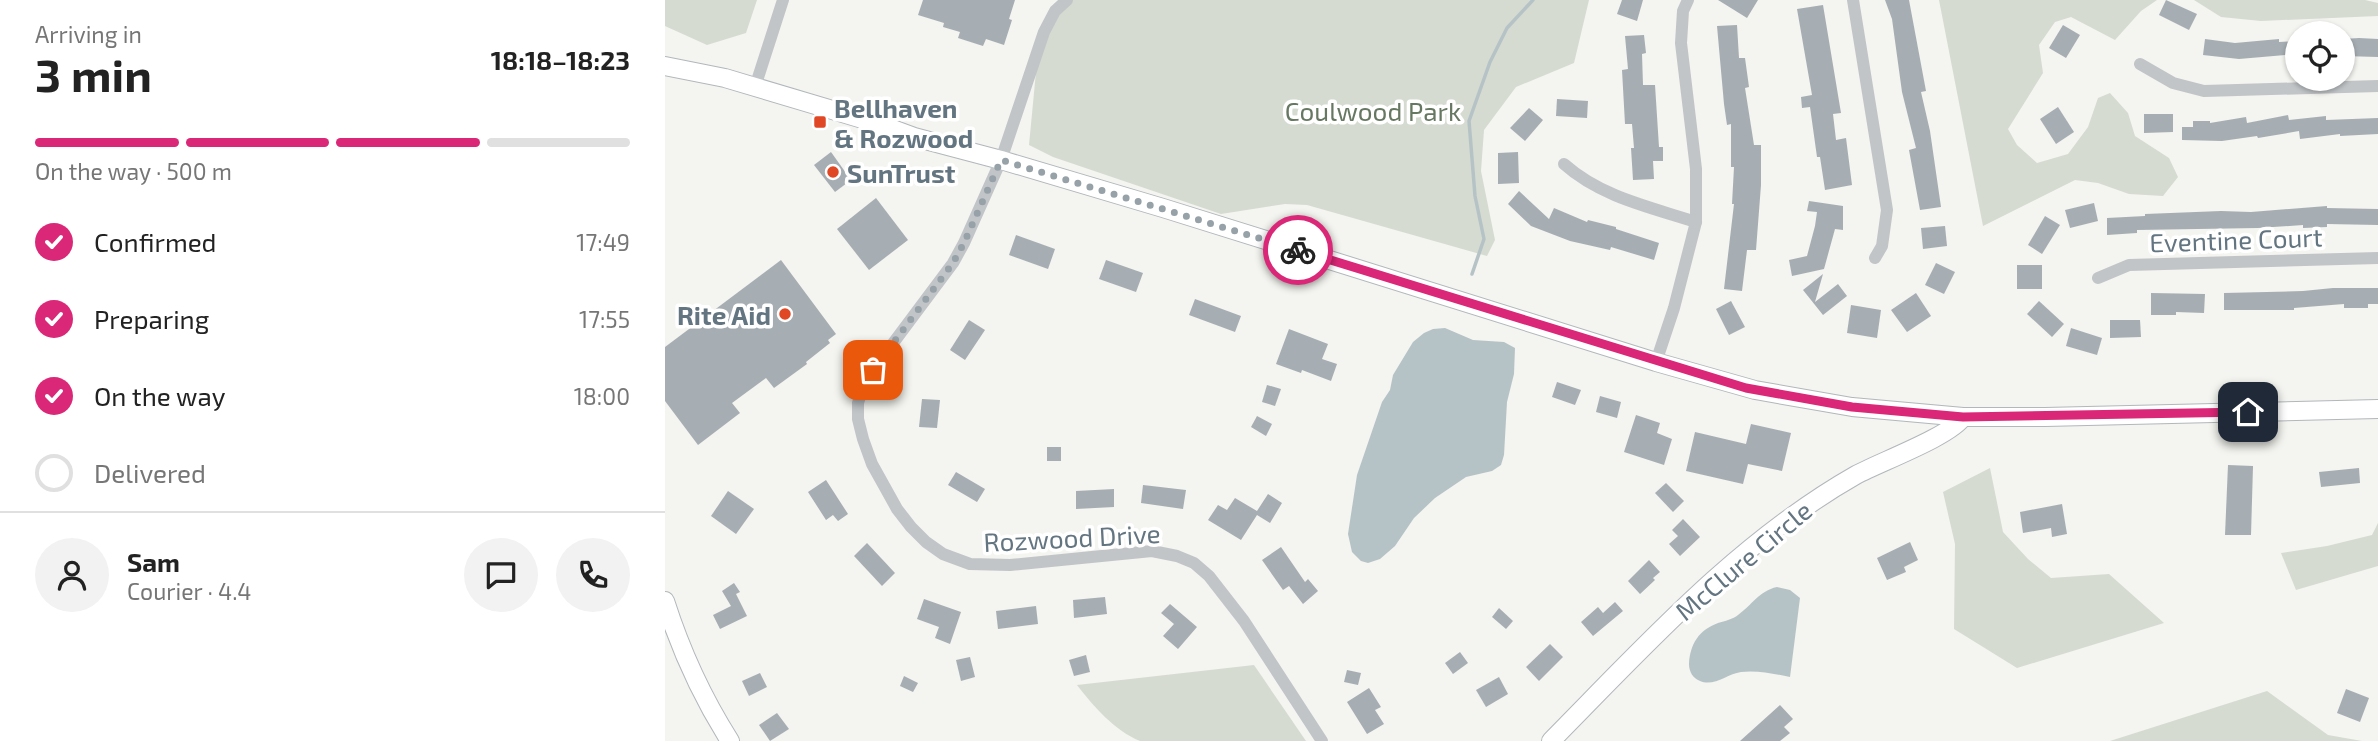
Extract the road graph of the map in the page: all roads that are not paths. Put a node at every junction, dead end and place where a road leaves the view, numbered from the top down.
1 (783, 0) edge
2 (1067, 0) edge
3 (1688, 0) edge
4 (1853, 0) edge
5 (2140, 64) dead end
6 (665, 66) edge
7 (2378, 86) edge
8 (755, 87) junction
9 (1001, 160) junction
10 (1563, 164) dead end
11 (1696, 222) junction
12 (1875, 258) dead end
13 (2378, 258) edge
14 (2098, 278) dead end
15 (1656, 362) junction
16 (2378, 409) edge
17 (1963, 417) junction
18 (665, 601) edge
19 (730, 741) edge
20 (1322, 741) edge
21 (1551, 741) edge

1 - 8 street
2 - 9 street, Rozwood Drive
3 - 11 street
4 - 12 street
5 - 7 street
6 - 8 main road
8 - 9 main road
9 - 15 main road
9 - 20 street, Rozwood Drive
10 - 11 street
11 - 15 street
13 - 14 street, Eventine Court
15 - 17 main road
16 - 17 main road
17 - 21 main road, McClure Circle
18 - 19 main road

